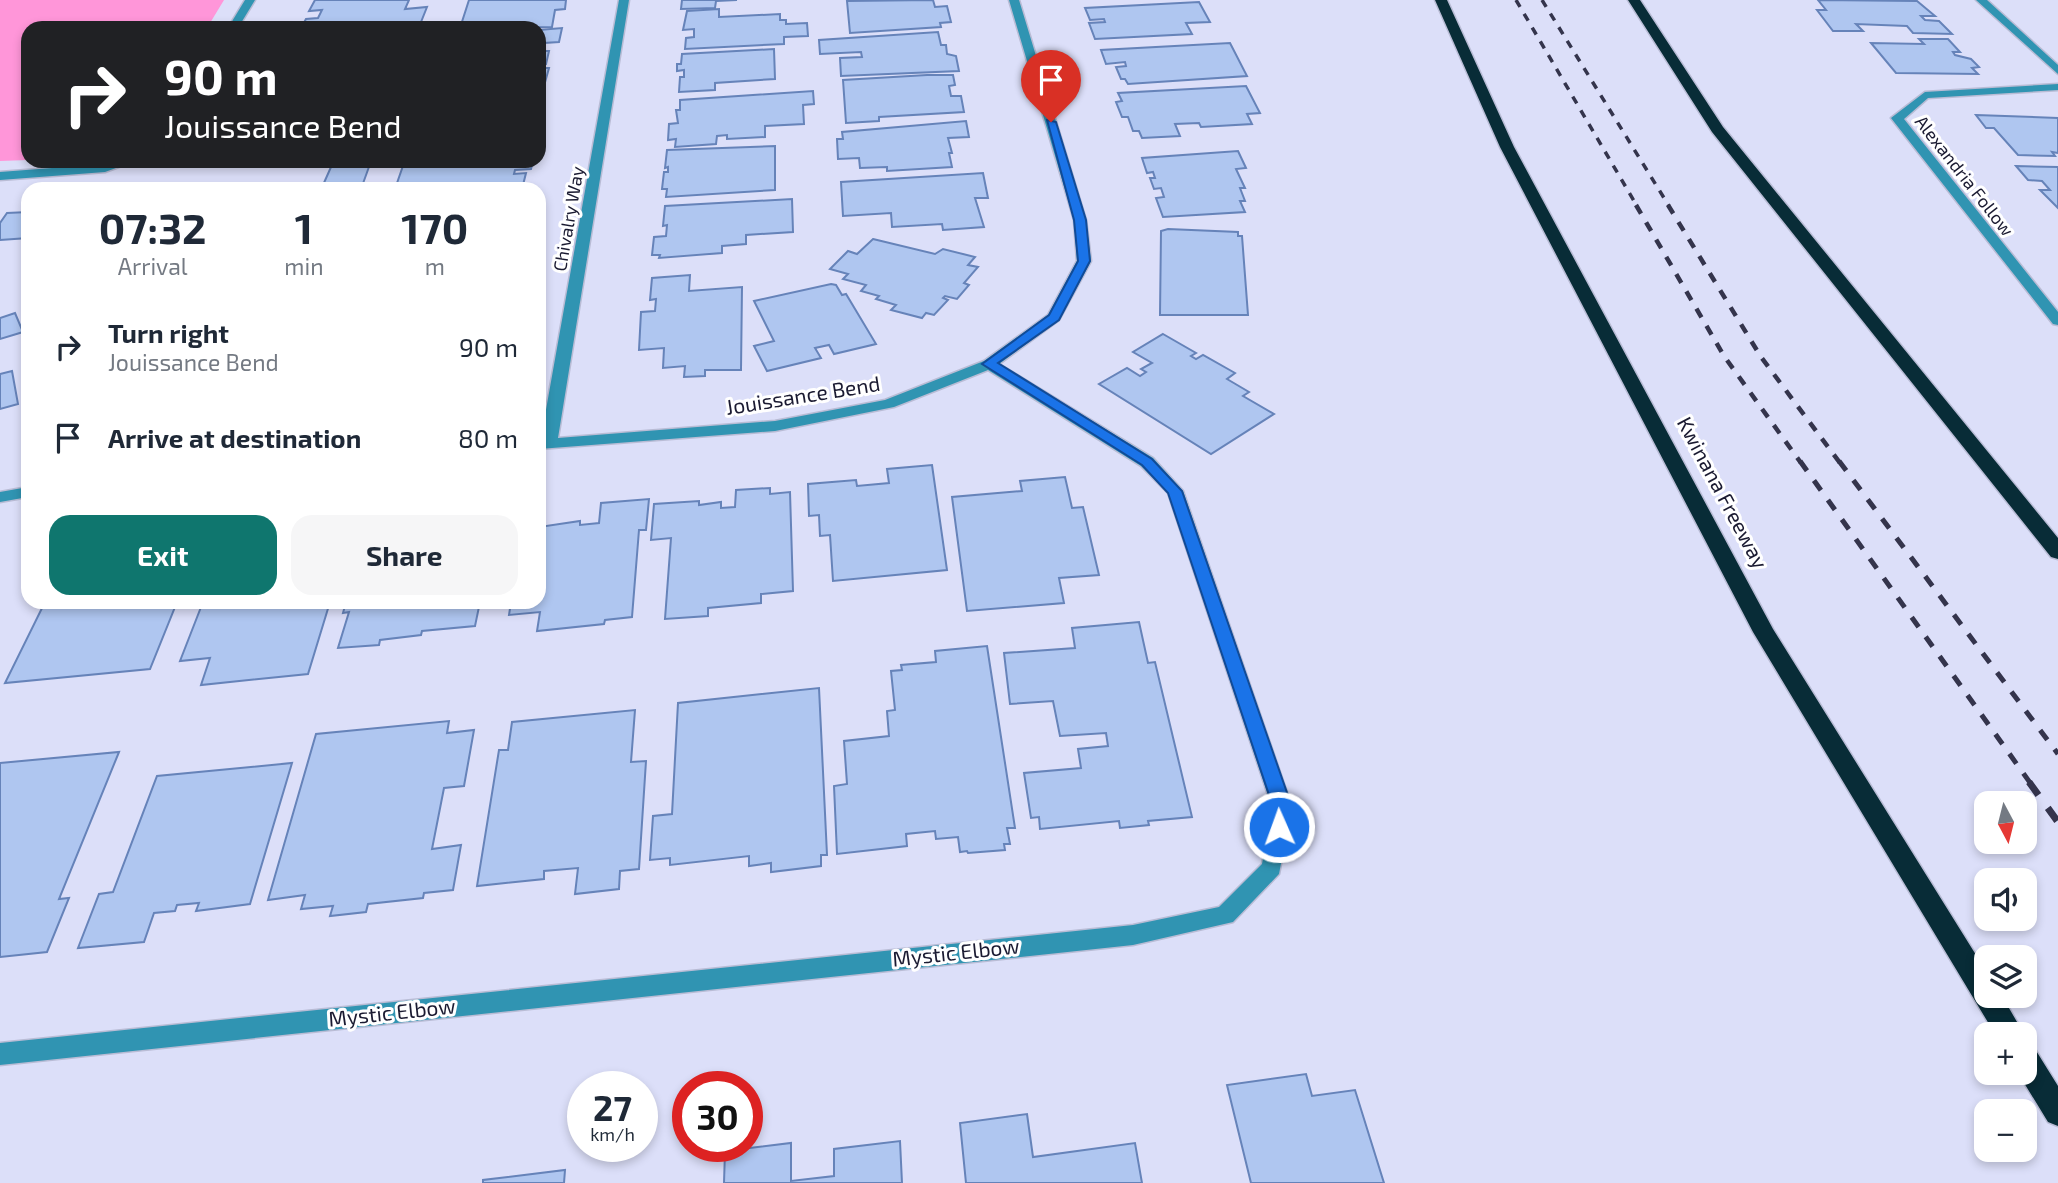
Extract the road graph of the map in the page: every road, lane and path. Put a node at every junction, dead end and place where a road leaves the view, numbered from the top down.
1 (250, 0) edge
2 (624, 0) edge
3 (1014, 0) edge
4 (1441, 0) edge
5 (1633, 0) edge
6 (1981, 0) edge
7 (237, 21) edge
8 (2058, 71) edge
9 (2058, 87) edge
10 (105, 168) edge
11 (0, 176) edge
12 (2058, 321) edge
13 (989, 364) junction
14 (546, 432) edge
15 (546, 443) edge
16 (21, 493) edge
17 (0, 497) edge
18 (2058, 552) edge
19 (1974, 974) edge
20 (0, 1054) edge
21 (2037, 1078) edge
22 (2058, 1112) edge

1 - 7 street
2 - 14 street, Chivalry Way
3 - 13 street, Jouissance Bend
4 - 19 highway, Kwinana Freeway
5 - 18 highway
6 - 8 street
9 - 12 street, Alexandria Follow
10 - 11 street
13 - 15 street, Jouissance Bend
13 - 20 street, Mystic Elbow
16 - 17 street
21 - 22 highway

